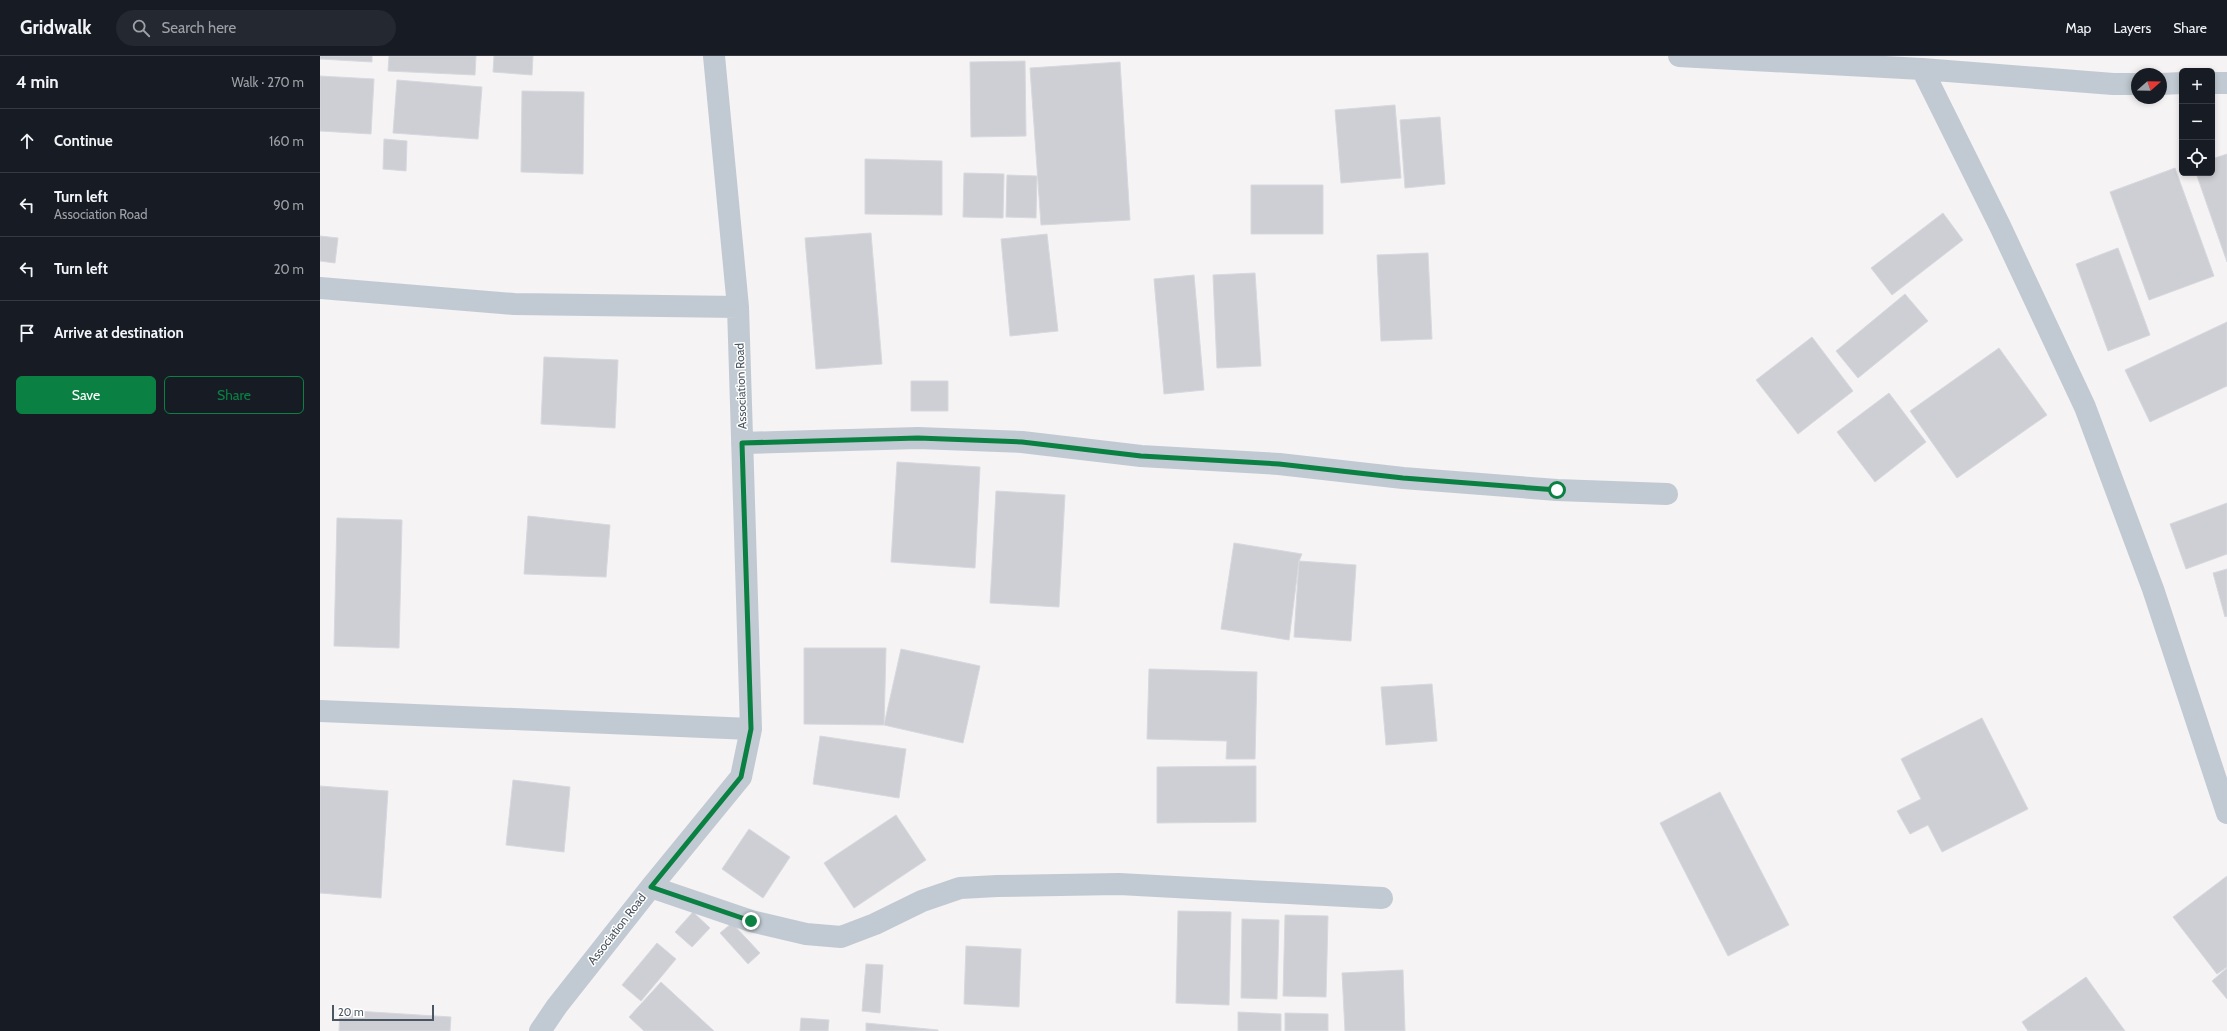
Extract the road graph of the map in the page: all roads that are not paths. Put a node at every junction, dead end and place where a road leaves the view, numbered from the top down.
1 (714, 56) edge
2 (1679, 56) edge
3 (1771, 58) edge
4 (1922, 69) junction
5 (2227, 82) edge
6 (2179, 83) edge
7 (2215, 83) edge
8 (2131, 84) edge
9 (2167, 84) edge
10 (320, 288) edge
11 (738, 307) junction
12 (742, 443) junction
13 (1667, 494) dead end
14 (320, 711) edge
15 (751, 729) junction
16 (2227, 814) edge
17 (651, 887) junction
18 (1382, 898) dead end
19 (540, 1031) edge

1 - 11 street, Association Road
2 - 3 street
3 - 4 street
4 - 8 street
4 - 16 street
5 - 7 street
6 - 9 street
10 - 11 street
11 - 12 street, Association Road
12 - 13 street
12 - 15 street, Association Road
14 - 15 street
15 - 17 street, Association Road
17 - 18 street
17 - 19 street, Association Road

